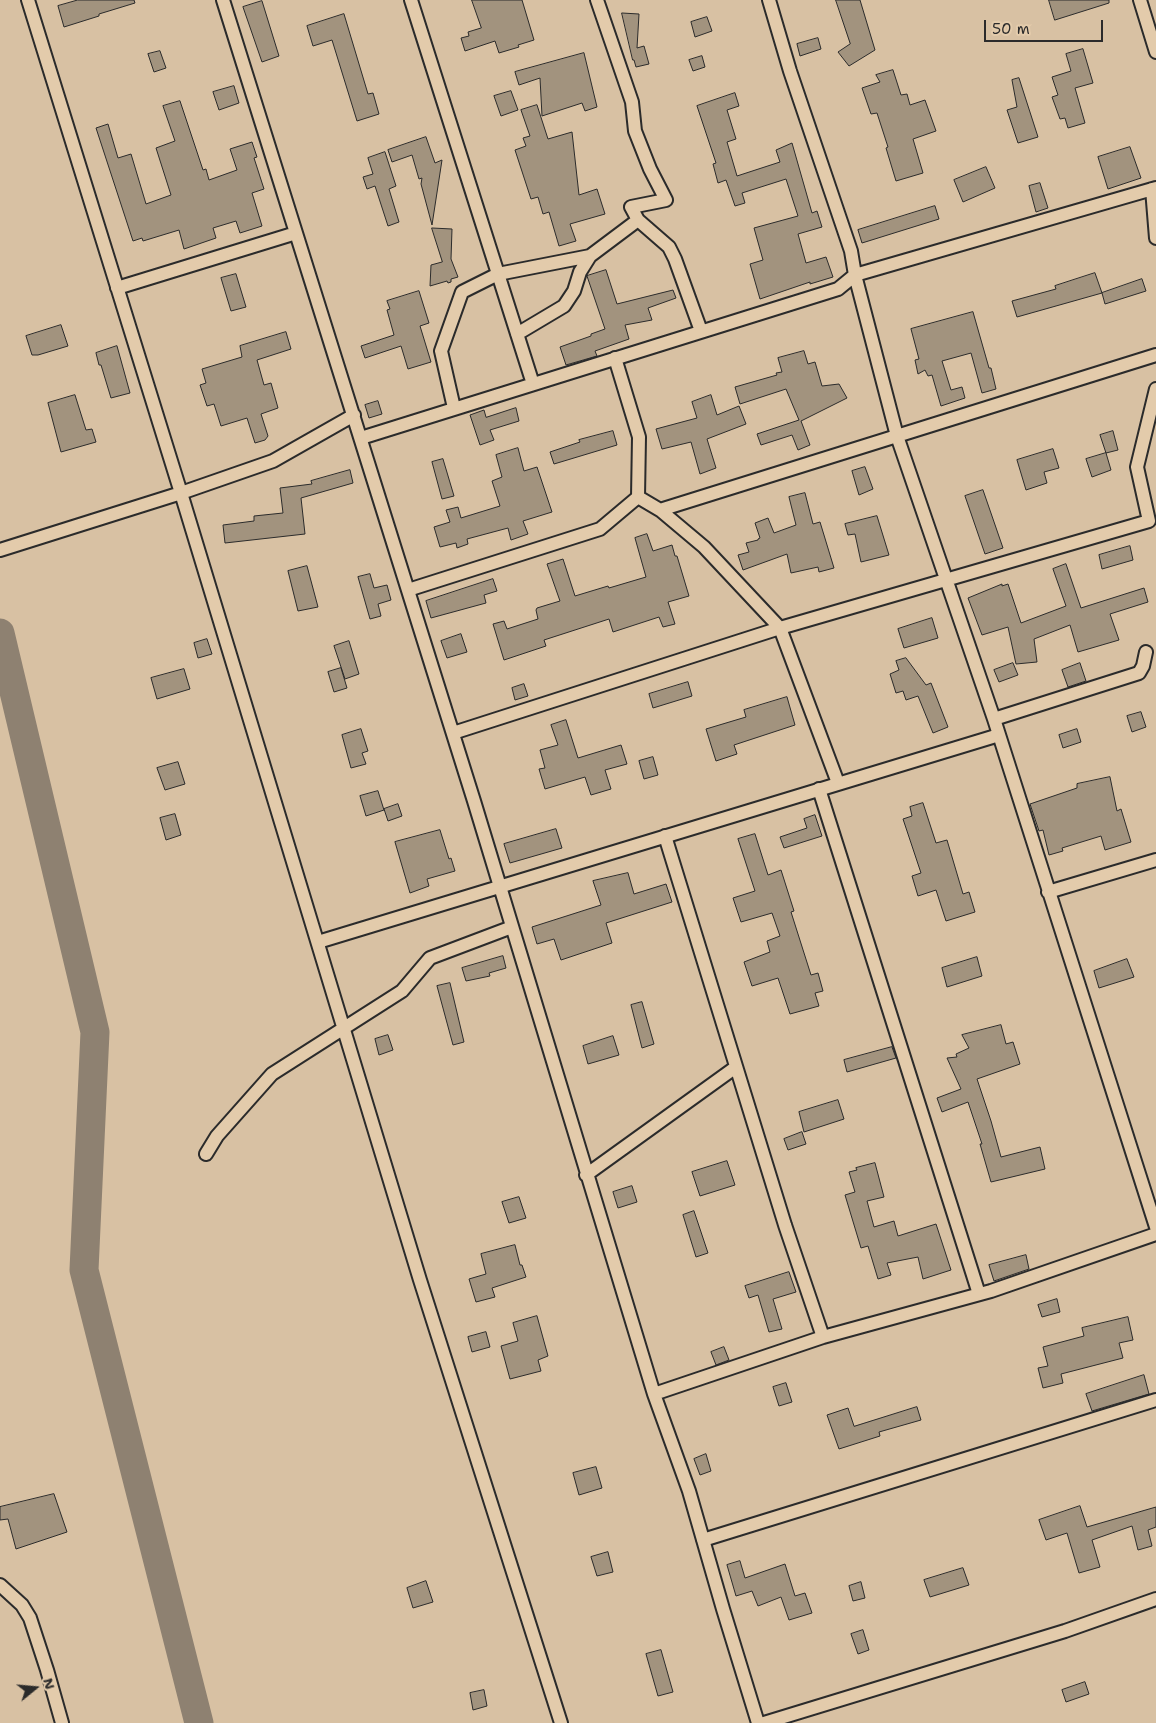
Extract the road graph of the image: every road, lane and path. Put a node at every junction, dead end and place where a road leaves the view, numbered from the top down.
1 (28, 0) edge
2 (223, 0) edge
3 (411, 0) edge
4 (597, 0) edge
5 (769, 0) edge
6 (1140, 0) edge
7 (1156, 52) edge
8 (1154, 189) edge
9 (638, 220) junction
10 (296, 233) junction
11 (1156, 238) edge
12 (590, 256) junction
13 (498, 274) junction
14 (855, 275) junction
15 (117, 288) junction
16 (701, 331) junction
17 (516, 334) junction
18 (1156, 355) edge
19 (615, 358) junction
20 (532, 384) junction
21 (1156, 390) edge
22 (454, 408) junction
23 (354, 415) junction
24 (897, 436) junction
25 (361, 438) junction
26 (181, 492) junction
27 (638, 497) junction
28 (660, 510) junction
29 (0, 550) edge
30 (946, 579) junction
31 (408, 590) junction
32 (780, 628) junction
33 (1146, 652) dead end
34 (994, 718) junction
35 (453, 733) junction
36 (999, 735) junction
37 (838, 784) junction
38 (819, 789) junction
39 (665, 836) junction
40 (1156, 860) edge
41 (500, 886) junction
42 (1048, 892) junction
43 (512, 927) junction
44 (318, 942) junction
45 (343, 1027) junction
46 (736, 1066) junction
47 (206, 1154) dead end
48 (586, 1175) junction
49 (1156, 1227) edge
50 (1156, 1234) edge
51 (979, 1294) junction
52 (823, 1337) junction
53 (654, 1394) junction
54 (1156, 1400) edge
55 (703, 1540) junction
56 (0, 1585) edge
57 (1156, 1599) edge
58 (62, 1723) edge
59 (561, 1723) edge
60 (758, 1723) edge
61 (764, 1723) edge

1 - 15 street
2 - 10 street
3 - 13 street
4 - 9 street
5 - 14 street
6 - 7 street
8 - 11 street
8 - 14 street
9 - 12 street
9 - 16 street
10 - 15 street
10 - 23 street
12 - 13 street
12 - 17 street
13 - 17 street
13 - 22 street
14 - 16 street
14 - 24 street
15 - 26 street
16 - 19 street
17 - 20 street
18 - 24 street
19 - 20 street
19 - 27 street
20 - 22 street
21 - 30 street
22 - 25 street
23 - 25 street
23 - 26 street
24 - 28 street
24 - 30 street
25 - 31 street
26 - 29 street
26 - 44 street
27 - 28 street
27 - 31 street
28 - 32 street
30 - 32 street
30 - 34 street
31 - 35 street
32 - 35 street
32 - 37 street
33 - 34 street
34 - 36 street
35 - 41 street
36 - 37 street
36 - 42 street
37 - 38 street
38 - 39 street
38 - 51 street
39 - 41 street
39 - 46 street
40 - 42 street
41 - 43 street
41 - 44 street
42 - 49 street
43 - 45 street
43 - 48 street
44 - 45 street
45 - 47 street
45 - 59 street
46 - 48 street
46 - 52 street
48 - 53 street
50 - 51 street
51 - 52 street
52 - 53 street
53 - 55 street
54 - 55 street
55 - 60 street
56 - 58 street
57 - 61 street

